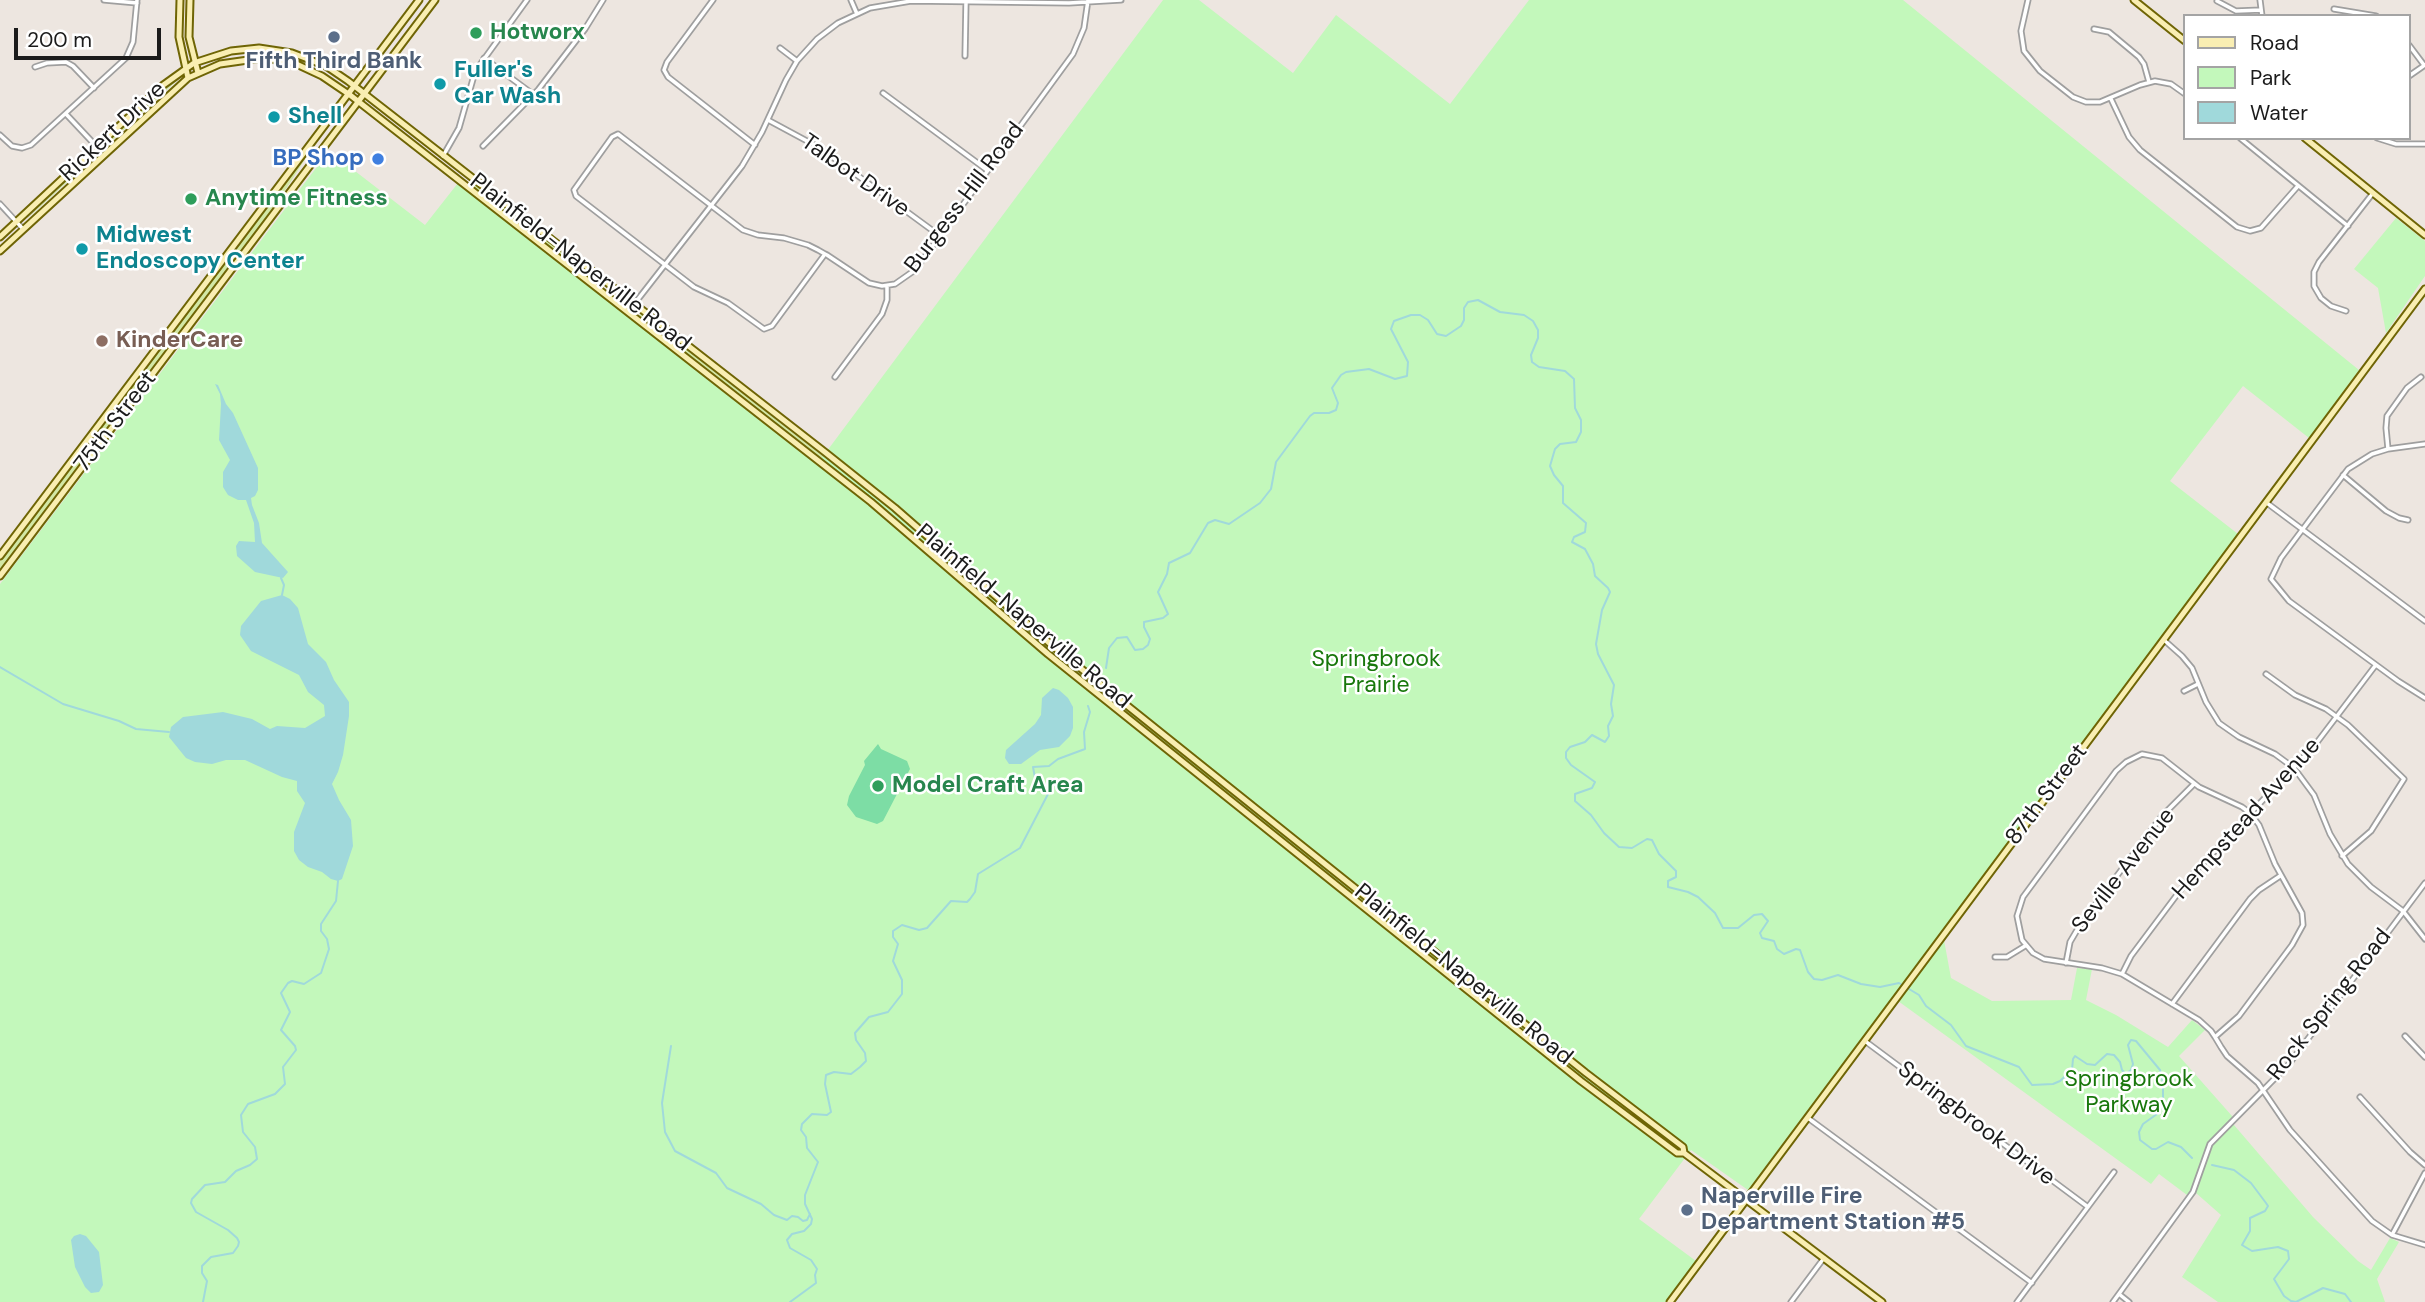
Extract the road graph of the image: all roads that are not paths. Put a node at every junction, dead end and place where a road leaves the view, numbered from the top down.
1 (104, 0) edge
2 (180, 0) edge
3 (190, 0) edge
4 (419, 0) edge
5 (435, 0) edge
6 (527, 0) edge
7 (603, 0) edge
8 (713, 0) edge
9 (851, 0) edge
10 (1121, 0) edge
11 (2028, 0) edge
12 (2134, 0) edge
13 (2260, 0) edge
14 (966, 1) edge
15 (1088, 1) edge
16 (2217, 1) edge
17 (137, 2) edge
18 (2334, 9) dead end
19 (2261, 10) junction
20 (857, 13) junction
21 (2262, 14) edge
22 (2369, 14) edge
23 (2094, 29) dead end
24 (2184, 40) edge
25 (780, 48) dead end
26 (2411, 48) edge
27 (965, 56) dead end
28 (484, 58) junction
29 (797, 61) junction
30 (194, 63) junction
31 (2424, 65) edge
32 (35, 67) dead end
33 (185, 68) junction
34 (198, 73) junction
35 (188, 78) junction
36 (2150, 82) junction
37 (356, 87) junction
38 (94, 88) junction
39 (883, 93) dead end
40 (2184, 93) edge
41 (350, 94) junction
42 (365, 94) junction
43 (534, 96) junction
44 (2111, 99) junction
45 (359, 102) junction
46 (66, 114) junction
47 (768, 120) junction
48 (0, 135) edge
49 (2242, 140) edge
50 (2307, 140) edge
51 (2383, 140) edge
52 (2425, 144) edge
53 (755, 145) junction
54 (483, 146) dead end
55 (97, 147) junction
56 (443, 156) junction
57 (987, 170) junction
58 (2298, 186) junction
59 (2373, 193) junction
60 (0, 204) edge
61 (711, 206) junction
62 (16, 222) junction
63 (2348, 226) junction
64 (23, 229) junction
65 (2425, 235) edge
66 (940, 236) junction
67 (0, 237) edge
68 (0, 251) edge
69 (825, 254) junction
70 (665, 265) junction
71 (887, 286) junction
72 (2425, 289) edge
73 (634, 304) junction
74 (2346, 311) dead end
75 (628, 312) junction
76 (835, 377) dead end
77 (2421, 377) dead end
78 (2425, 444) edge
79 (2388, 449) junction
80 (2343, 475) junction
81 (2266, 503) junction
82 (2408, 520) dead end
83 (2302, 529) junction
84 (0, 556) edge
85 (0, 576) edge
86 (2424, 618) edge
87 (2164, 640) junction
88 (2376, 665) junction
89 (2266, 674) dead end
90 (2199, 684) junction
91 (2184, 691) dead end
92 (2425, 698) edge
93 (2337, 718) junction
94 (2294, 768) junction
95 (2194, 784) junction
96 (2250, 813) junction
97 (2342, 856) junction
98 (2281, 876) junction
99 (2425, 883) edge
100 (2403, 911) junction
101 (2425, 939) edge
102 (2025, 946) junction
103 (1995, 957) dead end
104 (2066, 963) junction
105 (2122, 974) junction
106 (2172, 1004) junction
107 (2405, 1036) dead end
108 (2215, 1037) junction
109 (1864, 1041) junction
110 (2425, 1057) edge
111 (2264, 1090) junction
112 (2360, 1097) dead end
113 (1808, 1117) junction
114 (1684, 1153) junction
115 (2425, 1165) edge
116 (2114, 1172) dead end
117 (2425, 1173) edge
118 (1746, 1200) junction
119 (2088, 1207) junction
120 (2392, 1235) junction
121 (2425, 1245) edge
122 (1824, 1258) junction
123 (2032, 1283) junction
124 (2119, 1294) junction
125 (1670, 1302) edge
126 (1791, 1302) edge
127 (1882, 1302) edge
128 (2017, 1302) edge
129 (2113, 1302) edge
130 (2129, 1302) edge

1 - 17 street
2 - 33 main road
3 - 30 main road
4 - 37 main road, 75th Street
5 - 42 main road, 75th Street
6 - 28 street
7 - 43 street
8 - 53 street
9 - 20 street
10 - 15 street
11 - 44 street
12 - 24 main road
13 - 19 street
14 - 15 street
14 - 20 street
14 - 27 street
15 - 57 street, Burgess Hill Road
16 - 19 street
17 - 38 street
18 - 22 street
19 - 21 street
20 - 29 street
23 - 36 street
25 - 29 street
26 - 31 street
28 - 43 street
28 - 56 street
29 - 47 street
30 - 33 main road, Rickert Drive
30 - 34 main road
30 - 37 main road, Rickert Drive
32 - 38 street
33 - 35 main road
33 - 55 main road, Rickert Drive
34 - 35 main road, Rickert Drive
34 - 41 main road, Rickert Drive
35 - 64 main road, Rickert Drive
36 - 40 street
36 - 44 street
37 - 41 main road, 75th Street
37 - 42 main road, Plainfield-Naperville Road
38 - 46 street
39 - 57 street
41 - 45 main road, Plainfield-Naperville Road
41 - 84 main road, 75th Street
42 - 45 main road, 75th Street
42 - 56 main road, Plainfield-Naperville Road
43 - 54 street
44 - 58 street
45 - 75 main road, Plainfield-Naperville Road
45 - 85 main road, 75th Street
46 - 48 street
46 - 55 street
47 - 53 street
47 - 66 street, Talbot Drive
49 - 58 street
50 - 59 main road
51 - 52 street
53 - 61 street
55 - 62 main road, Rickert Drive
56 - 73 main road, Plainfield-Naperville Road
57 - 66 street, Burgess Hill Road
58 - 63 street
59 - 63 street
59 - 65 main road
60 - 62 street
61 - 69 street, Burgess Hill Road
61 - 70 street
61 - 70 street, Burgess Hill Road
62 - 64 street
62 - 67 main road, Rickert Drive
63 - 74 street
64 - 68 main road, Rickert Drive
66 - 71 street, Burgess Hill Road
69 - 70 street
69 - 71 street, Burgess Hill Road
70 - 73 street
71 - 76 street
72 - 81 main road, 87th Street
73 - 75 street
73 - 114 main road, Plainfield-Naperville Road
75 - 114 main road, Plainfield-Naperville Road
77 - 79 street
78 - 79 street
79 - 80 street
80 - 82 street
80 - 83 street
81 - 83 street
81 - 87 main road, 87th Street
83 - 86 street
83 - 88 street
87 - 90 street
87 - 109 main road, 87th Street
88 - 92 street
88 - 93 street, Hempstead Avenue
89 - 93 street
90 - 91 street
90 - 94 street
93 - 94 street, Hempstead Avenue
93 - 97 street
94 - 96 street, Hempstead Avenue
94 - 97 street
95 - 96 street
95 - 102 street
95 - 104 street, Seville Avenue
96 - 98 street
96 - 105 street, Hempstead Avenue
97 - 100 street
98 - 106 street
98 - 108 street
99 - 100 street, Rock Spring Road
100 - 101 street
100 - 111 street, Rock Spring Road
102 - 103 street
102 - 104 street
104 - 105 street
105 - 106 street
106 - 108 street
107 - 110 street
108 - 111 street
109 - 113 main road, 87th Street
109 - 119 street, Springbrook Drive
111 - 120 street
111 - 124 street, Rock Spring Road
112 - 115 street
113 - 118 main road, 87th Street
113 - 123 street
114 - 118 main road, Plainfield-Naperville Road
116 - 119 street
117 - 120 street
118 - 122 main road, Plainfield-Naperville Road
118 - 125 main road, 87th Street
119 - 123 street
120 - 121 street
122 - 126 street
122 - 127 main road, Plainfield-Naperville Road
123 - 128 street
124 - 129 street, Rock Spring Road
124 - 130 street

